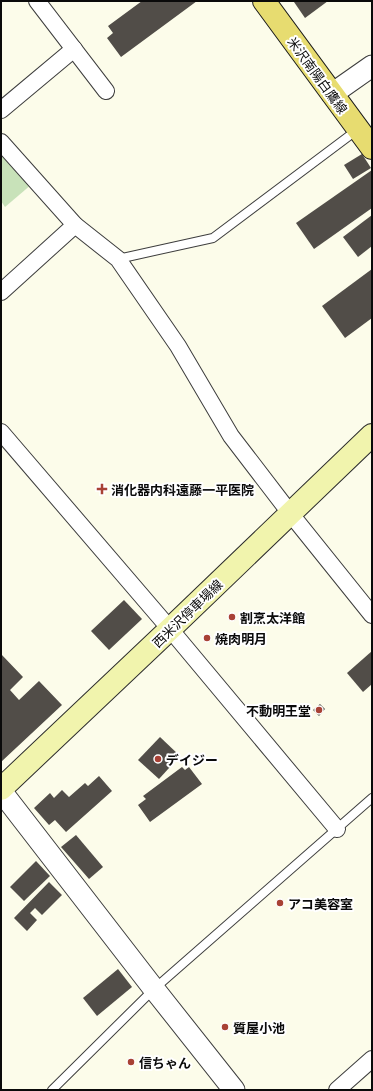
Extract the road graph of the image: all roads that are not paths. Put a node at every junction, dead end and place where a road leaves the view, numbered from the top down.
1 (37, 1) edge
2 (264, 1) edge
3 (74, 49) junction
4 (372, 66) edge
5 (106, 91) dead end
6 (332, 94) junction
7 (1, 110) edge
8 (358, 129) junction
9 (1, 142) edge
10 (372, 148) edge
11 (74, 225) junction
12 (118, 259) junction
13 (1, 292) edge
14 (1, 432) edge
15 (372, 435) edge
16 (290, 513) junction
17 (372, 615) edge
18 (170, 629) junction
19 (1, 790) edge
20 (372, 798) edge
21 (337, 829) junction
22 (154, 989) junction
23 (372, 1060) edge
24 (52, 1090) edge
25 (234, 1090) edge
26 (337, 1090) edge

1 - 3 street
2 - 6 main road, 米沢南陽白鷹線
3 - 5 street
3 - 7 street
4 - 6 street
6 - 8 main road, 米沢南陽白鷹線
8 - 10 main road, 米沢南陽白鷹線
8 - 12 lane
9 - 11 street
11 - 12 street
11 - 13 street
12 - 16 street
14 - 18 street
15 - 16 main road, 西米沢停車場線
16 - 17 street
16 - 18 main road, 西米沢停車場線
18 - 19 main road, 西米沢停車場線
18 - 21 street
19 - 22 street
20 - 21 lane
21 - 22 lane
22 - 24 lane
22 - 25 street
23 - 26 street

